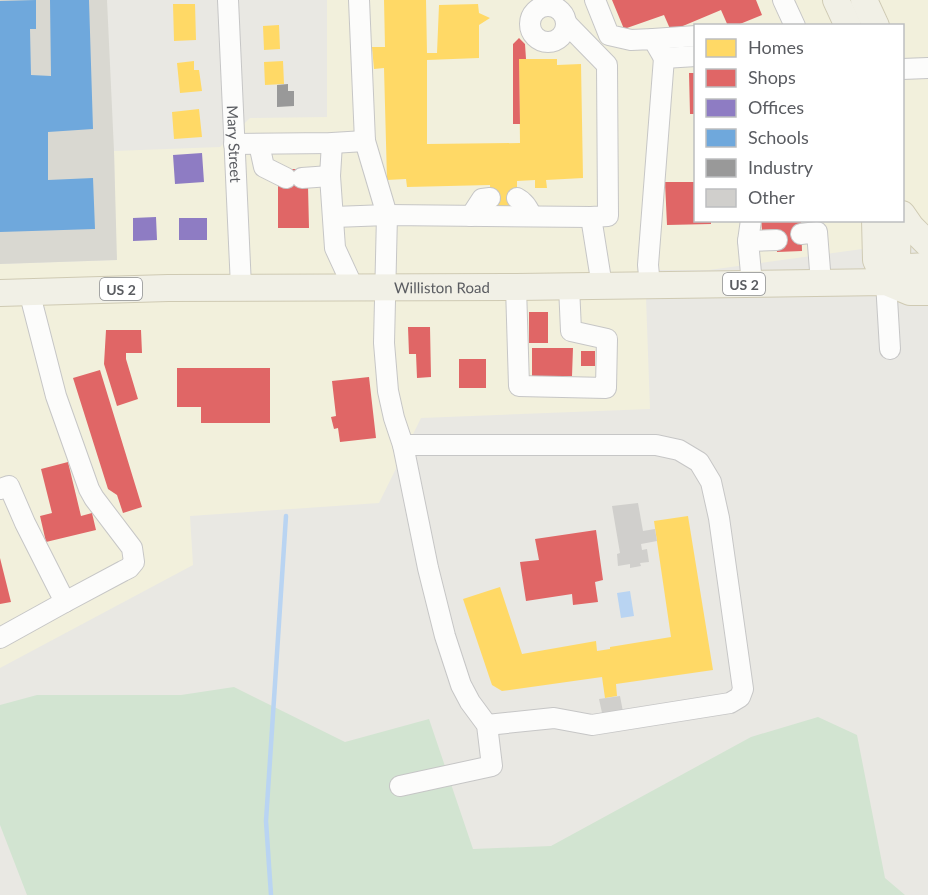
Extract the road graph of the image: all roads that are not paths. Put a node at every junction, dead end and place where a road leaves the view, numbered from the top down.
1 (228, 0) edge
2 (359, 0) edge
3 (596, 0) edge
4 (783, 0) edge
5 (836, 0) edge
6 (864, 0) edge
7 (566, 23) dead end
8 (794, 24) edge
9 (847, 24) edge
10 (875, 24) edge
11 (694, 36) edge
12 (653, 39) junction
13 (694, 56) edge
14 (664, 58) junction
15 (928, 68) edge
16 (904, 69) edge
17 (365, 141) junction
18 (332, 143) junction
19 (234, 144) junction
20 (259, 144) junction
21 (330, 176) junction
22 (490, 198) dead end
23 (517, 198) dead end
24 (387, 215) junction
25 (471, 216) junction
26 (532, 216) junction
27 (904, 216) edge
28 (334, 217) junction
29 (591, 217) junction
30 (751, 222) edge
31 (875, 222) edge
32 (898, 222) edge
33 (811, 229) edge
34 (777, 240) dead end
35 (748, 241) junction
36 (928, 244) edge
37 (928, 266) edge
38 (886, 282) junction
39 (821, 283) junction
40 (753, 284) junction
41 (568, 286) junction
42 (602, 286) junction
43 (650, 286) junction
44 (241, 287) junction
45 (353, 287) junction
46 (386, 287) junction
47 (516, 287) junction
48 (29, 291) junction
49 (928, 292) edge
50 (0, 293) edge
51 (890, 349) dead end
52 (403, 445) junction
53 (0, 489) edge
54 (65, 602) junction
55 (0, 638) edge
56 (487, 725) junction
57 (399, 786) dead end

1 - 19 street, Mary Street
2 - 17 street
3 - 12 street
4 - 8 street
5 - 9 main road
6 - 10 main road
7 - 29 street
11 - 12 street
12 - 14 street
13 - 14 street
14 - 43 street
15 - 16 street
17 - 18 street
17 - 24 street
18 - 20 street
18 - 21 street
19 - 20 street
19 - 44 street, Mary Street
20 - 21 street
21 - 28 street
22 - 25 street
23 - 26 street
24 - 25 street
24 - 28 street
24 - 46 street
25 - 26 street
26 - 29 street
27 - 36 main road
28 - 45 street
29 - 42 street
30 - 35 street
31 - 38 main road
32 - 38 main road
33 - 39 street
34 - 35 street
35 - 40 street
37 - 38 main road, Williston Road / US 2
38 - 39 main road, Williston Road / US 2
38 - 49 main road, Williston Road / US 2
38 - 51 street
39 - 40 main road, Williston Road / US 2
40 - 43 main road, Williston Road / US 2
41 - 42 main road, Williston Road / US 2
41 - 47 main road, Williston Road / US 2
41 - 47 street
42 - 43 main road, Williston Road / US 2
44 - 45 main road, Williston Road / US 2
44 - 48 main road, Williston Road / US 2
45 - 46 main road, Williston Road / US 2
46 - 47 main road, Williston Road / US 2
46 - 52 street
48 - 50 main road, Williston Road / US 2
48 - 54 street
52 - 56 street
52 - 56 street
53 - 54 street
54 - 55 street
56 - 57 street

